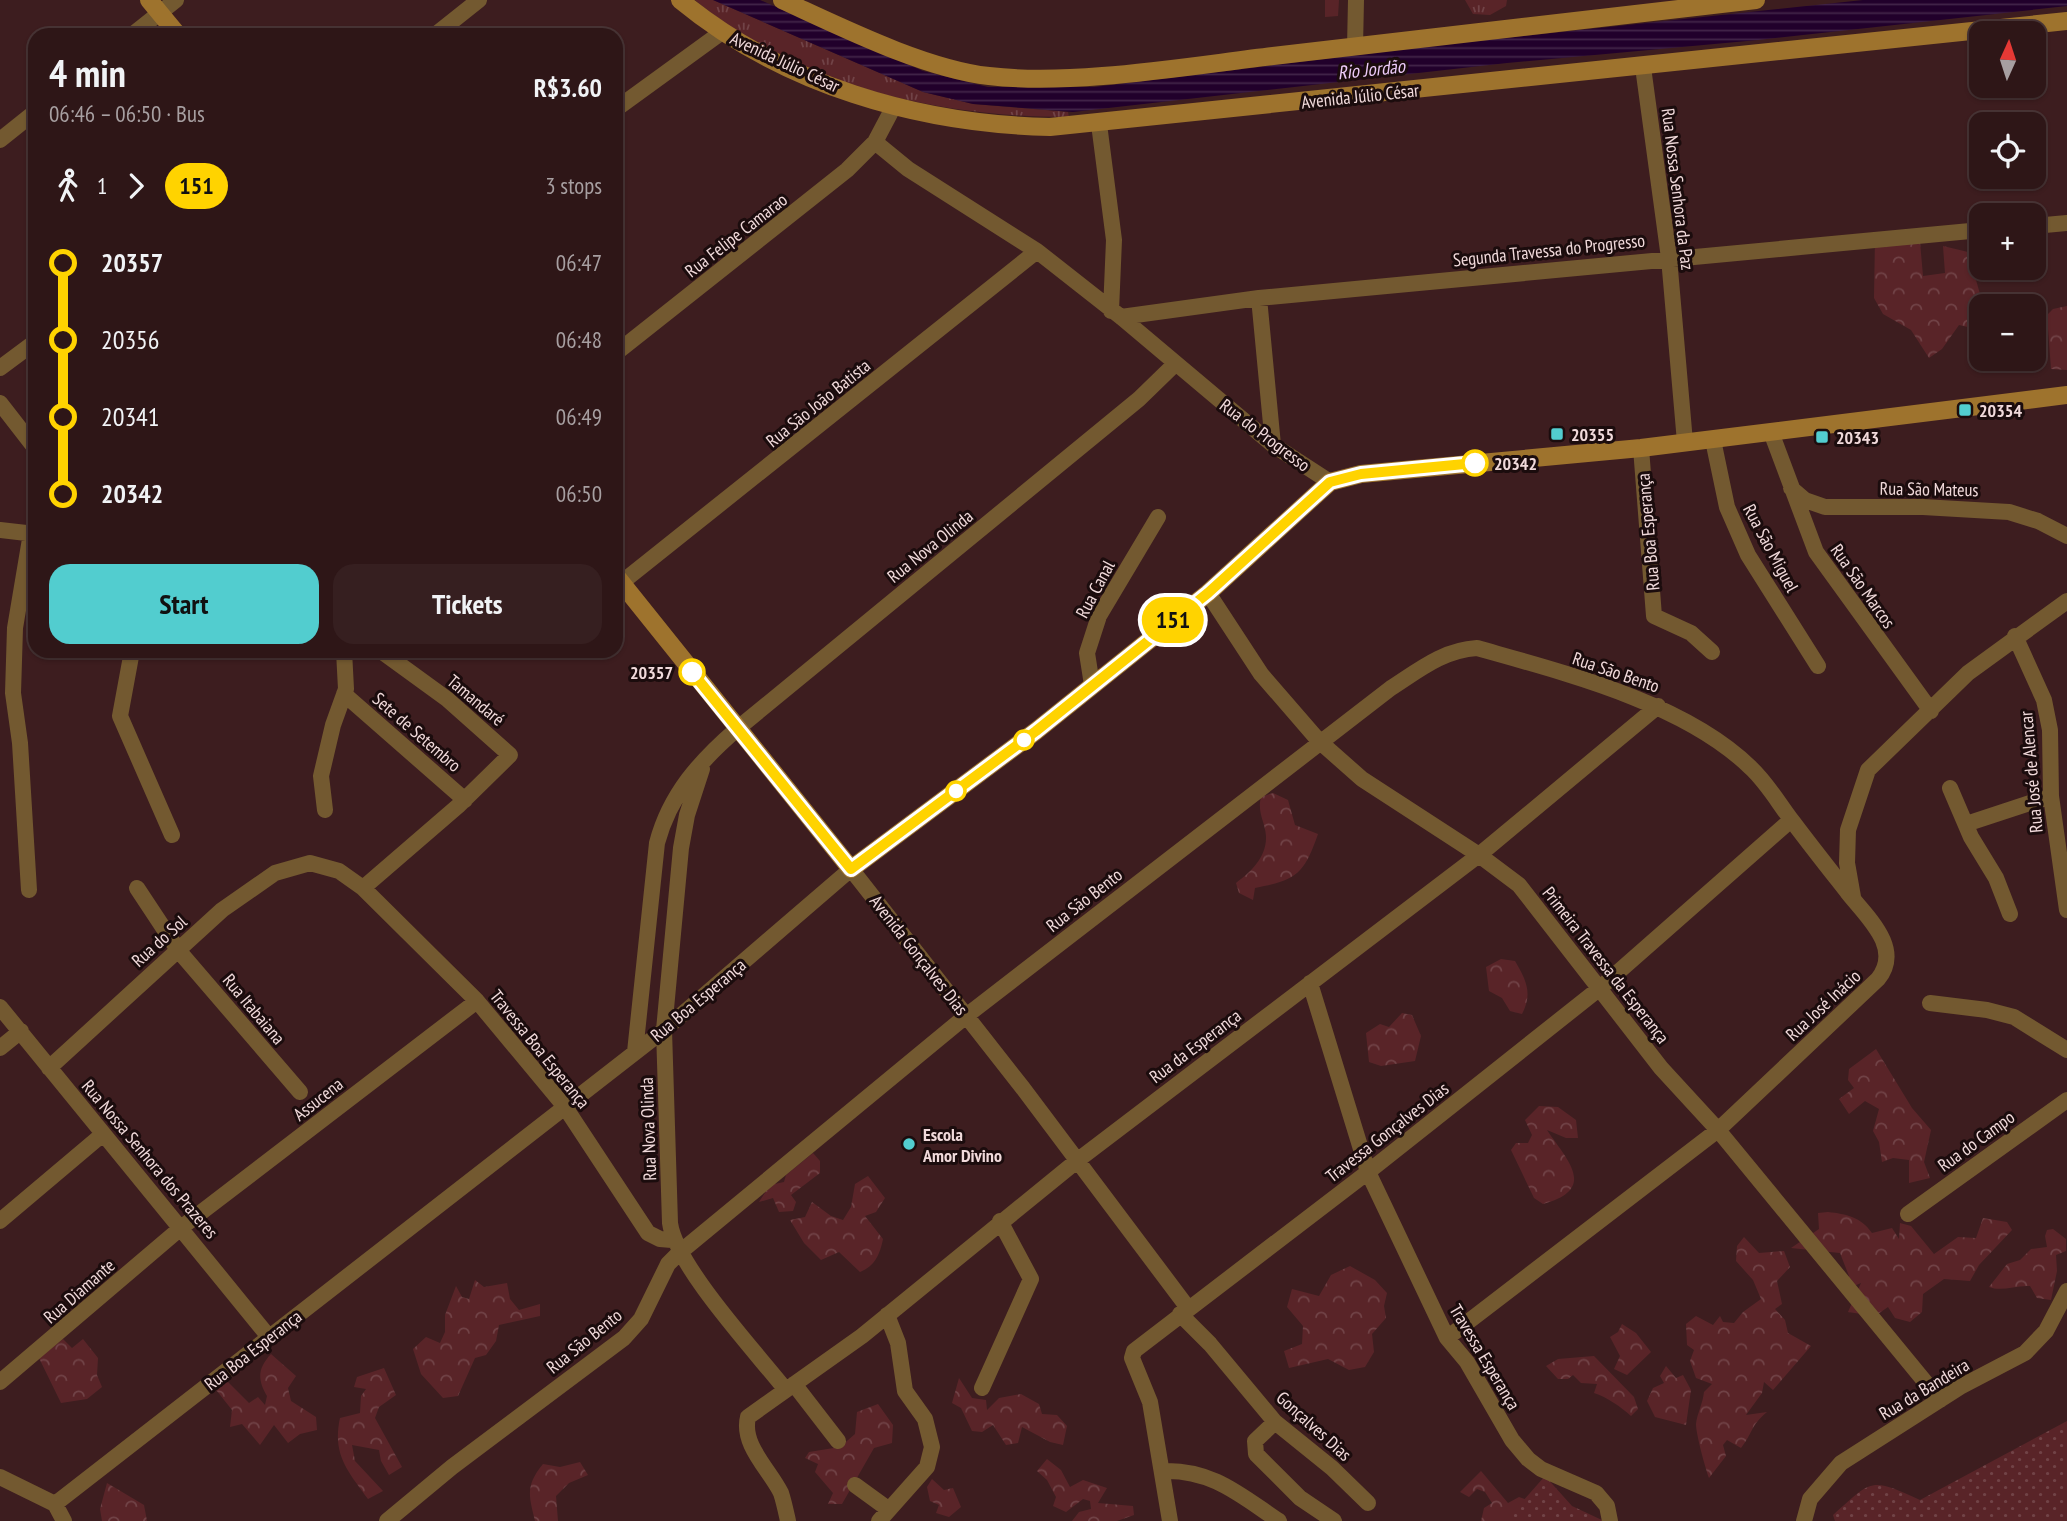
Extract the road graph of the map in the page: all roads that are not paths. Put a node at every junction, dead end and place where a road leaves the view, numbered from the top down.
1 (176, 0) edge
2 (479, 0) edge
3 (680, 0) edge
4 (782, 0) edge
5 (1356, 0) edge
6 (1756, 0) edge
7 (154, 7) edge
8 (2067, 21) edge
9 (138, 28) edge
10 (172, 28) edge
11 (444, 28) edge
12 (722, 32) junction
13 (1355, 47) junction
14 (1643, 67) junction
15 (623, 104) edge
16 (894, 106) junction
17 (28, 118) edge
18 (1099, 124) junction
19 (0, 140) edge
20 (875, 142) junction
21 (2067, 223) edge
22 (2046, 225) edge
23 (1969, 231) edge
24 (1037, 251) junction
25 (1669, 258) junction
26 (1259, 298) junction
27 (1116, 314) junction
28 (28, 347) edge
29 (623, 348) edge
30 (1175, 364) junction
31 (0, 368) edge
32 (2067, 395) edge
33 (0, 403) edge
34 (1771, 432) junction
35 (28, 439) edge
36 (1713, 440) junction
37 (1685, 442) junction
38 (1273, 445) junction
39 (1641, 448) junction
40 (1330, 482) junction
41 (1791, 488) junction
42 (1158, 517) dead end
43 (0, 530) edge
44 (28, 533) edge
45 (2067, 536) edge
46 (28, 559) edge
47 (623, 585) edge
48 (623, 589) edge
49 (1208, 593) junction
50 (2067, 601) edge
51 (2015, 636) junction
52 (1712, 652) dead end
53 (131, 658) edge
54 (344, 658) edge
55 (391, 658) edge
56 (1818, 666) dead end
57 (1093, 685) junction
58 (344, 694) junction
59 (1658, 706) junction
60 (1931, 711) junction
61 (737, 729) junction
62 (1319, 741) junction
63 (708, 754) junction
64 (1950, 788) dead end
65 (2052, 796) junction
66 (465, 800) junction
67 (325, 810) dead end
68 (1791, 820) junction
69 (1966, 824) junction
70 (172, 835) dead end
71 (1479, 855) junction
72 (310, 863) joint
73 (851, 869) junction
74 (137, 888) dead end
75 (363, 888) junction
76 (29, 891) dead end
77 (1853, 900) junction
78 (2067, 910) edge
79 (2010, 914) dead end
80 (178, 950) junction
81 (1310, 983) junction
82 (1600, 988) junction
83 (477, 1001) junction
84 (1930, 1003) dead end
85 (0, 1007) edge
86 (966, 1016) junction
87 (664, 1030) junction
88 (20, 1031) junction
89 (0, 1048) edge
90 (2067, 1050) edge
91 (635, 1052) junction
92 (49, 1069) junction
93 (300, 1093) dead end
94 (2067, 1100) edge
95 (565, 1107) junction
96 (1718, 1130) junction
97 (103, 1133) junction
98 (1078, 1160) junction
99 (1368, 1172) junction
100 (1908, 1214) dead end
101 (0, 1221) edge
102 (1000, 1221) junction
103 (182, 1227) junction
104 (676, 1247) junction
105 (2067, 1291) edge
106 (1184, 1311) junction
107 (887, 1315) junction
108 (270, 1337) junction
109 (1447, 1338) junction
110 (0, 1382) edge
111 (789, 1386) junction
112 (982, 1388) dead end
113 (1940, 1400) junction
114 (1275, 1422) junction
115 (838, 1441) dead end
116 (1162, 1471) junction
117 (0, 1477) edge
118 (855, 1485) dead end
119 (1368, 1503) dead end
120 (55, 1504) junction
121 (883, 1515) edge
122 (64, 1521) edge
123 (387, 1521) edge
124 (788, 1521) edge
125 (1170, 1521) edge
126 (1279, 1521) edge
127 (1334, 1521) edge
128 (1611, 1521) edge
129 (1804, 1521) edge

1 - 7 street
2 - 11 street
3 - 12 street, Avenida Júlio César
4 - 13 street
5 - 13 street
6 - 13 street
7 - 9 street
7 - 10 street
8 - 14 street, Avenida Júlio César
12 - 15 street
12 - 16 street, Avenida Júlio César
14 - 18 street, Avenida Júlio César
14 - 25 street, Rua Nossa Senhora da Paz
16 - 18 street, Avenida Júlio César
16 - 20 street
17 - 19 street
18 - 27 street
20 - 24 street, Rua do Progresso
20 - 29 street, Rua Felipe Camarao
21 - 22 street
23 - 25 street, Segunda Travessa do Progresso
24 - 27 street, Rua do Progresso
24 - 47 street, Rua São João Batista
25 - 26 street, Segunda Travessa do Progresso
25 - 37 street, Rua Nossa Senhora da Paz
26 - 27 street, Segunda Travessa do Progresso
26 - 38 street
27 - 30 street, Rua do Progresso
28 - 31 street
30 - 38 street, Rua do Progresso
30 - 61 street, Rua Nova Olinda
32 - 34 street
33 - 35 street
34 - 36 street
34 - 41 street, Rua São Marcos
36 - 37 street
36 - 56 street, Rua São Miguel
37 - 39 street
38 - 40 street, Rua do Progresso
39 - 40 street
39 - 52 street, Rua Boa Esperança
40 - 49 street, Rua Boa Esperança
41 - 45 street, Rua São Mateus
41 - 60 street, Rua São Marcos
42 - 57 street, Rua Canal
43 - 44 street
46 - 76 street
48 - 61 street, Avenida Gonçalves Dias
49 - 57 street, Rua Boa Esperança
49 - 62 street, Primeira Travessa da Esperança
50 - 51 street
51 - 60 street
51 - 65 street, Rua José de Alencar
53 - 70 street
54 - 58 street
55 - 66 street, Tamandaré
57 - 73 street, Rua Boa Esperança
58 - 66 street, Sete de Setembro
58 - 67 street
59 - 62 street, Rua São Bento
59 - 68 street, Rua São Bento
59 - 71 street, Rua da Esperança
60 - 77 street
61 - 63 street, Rua Nova Olinda
61 - 73 street, Avenida Gonçalves Dias
62 - 71 street, Primeira Travessa da Esperança
62 - 86 street, Rua São Bento
63 - 87 street, Rua Nova Olinda
63 - 91 street, Rua Nova Olinda
64 - 69 street
65 - 69 street
65 - 78 street, Rua José de Alencar
66 - 75 street
68 - 77 street, Rua São Bento
68 - 82 street, Travessa Gonçalves Dias
69 - 79 street
71 - 81 street, Rua da Esperança
71 - 82 street, Primeira Travessa da Esperança
72 - 75 street, Travessa Boa Esperança
72 - 80 street, Rua do Sol
73 - 86 street, Avenida Gonçalves Dias
73 - 87 street, Rua Boa Esperança
74 - 80 street, Rua Itabaiana
75 - 83 street, Travessa Boa Esperança
77 - 96 street, Rua José Inácio
80 - 92 street, Rua do Sol
80 - 93 street, Rua Itabaiana
81 - 98 street, Rua da Esperança
81 - 99 street, Travessa Esperança
82 - 96 street, Primeira Travessa da Esperança
82 - 99 street, Travessa Gonçalves Dias
83 - 95 street, Travessa Boa Esperança
83 - 103 street, Assucena
84 - 90 street
85 - 88 street, Rua Nossa Senhora dos Prazeres
86 - 98 street, Avenida Gonçalves Dias
86 - 104 street, Rua São Bento
87 - 91 street, Rua Boa Esperança
87 - 104 street, Rua Nova Olinda
88 - 89 street
88 - 92 street, Rua Nossa Senhora dos Prazeres
91 - 95 street, Rua Boa Esperança
92 - 97 street, Rua Nossa Senhora dos Prazeres
94 - 100 street, Rua do Campo
95 - 104 street, Travessa Boa Esperança
95 - 108 street, Rua Boa Esperança
96 - 109 street, Rua José Inácio
96 - 113 street, Primeira Travessa da Esperança
97 - 101 street
97 - 103 street, Rua Nossa Senhora dos Prazeres
98 - 102 street, Rua da Esperança
98 - 106 street, Avenida Gonçalves Dias
99 - 106 street, Travessa Gonçalves Dias
99 - 109 street, Travessa Esperança
102 - 107 street, Rua da Esperança
102 - 112 street
103 - 108 street, Rua Nossa Senhora dos Prazeres
103 - 110 street, Rua Diamante
104 - 111 street
104 - 123 street, Rua São Bento
105 - 113 street, Rua da Bandeira
106 - 114 street, Gonçalves Dias
106 - 116 street, Travessa Gonçalves Dias
107 - 111 street, Rua da Esperança
107 - 121 street
108 - 120 street, Rua Boa Esperança
109 - 128 street, Travessa Esperança
111 - 115 street
111 - 124 street, Rua da Esperança
113 - 129 street, Rua da Bandeira
114 - 119 street, Gonçalves Dias
114 - 127 street
116 - 125 street, Travessa Gonçalves Dias
116 - 126 street
117 - 120 street
118 - 121 street
120 - 122 street

